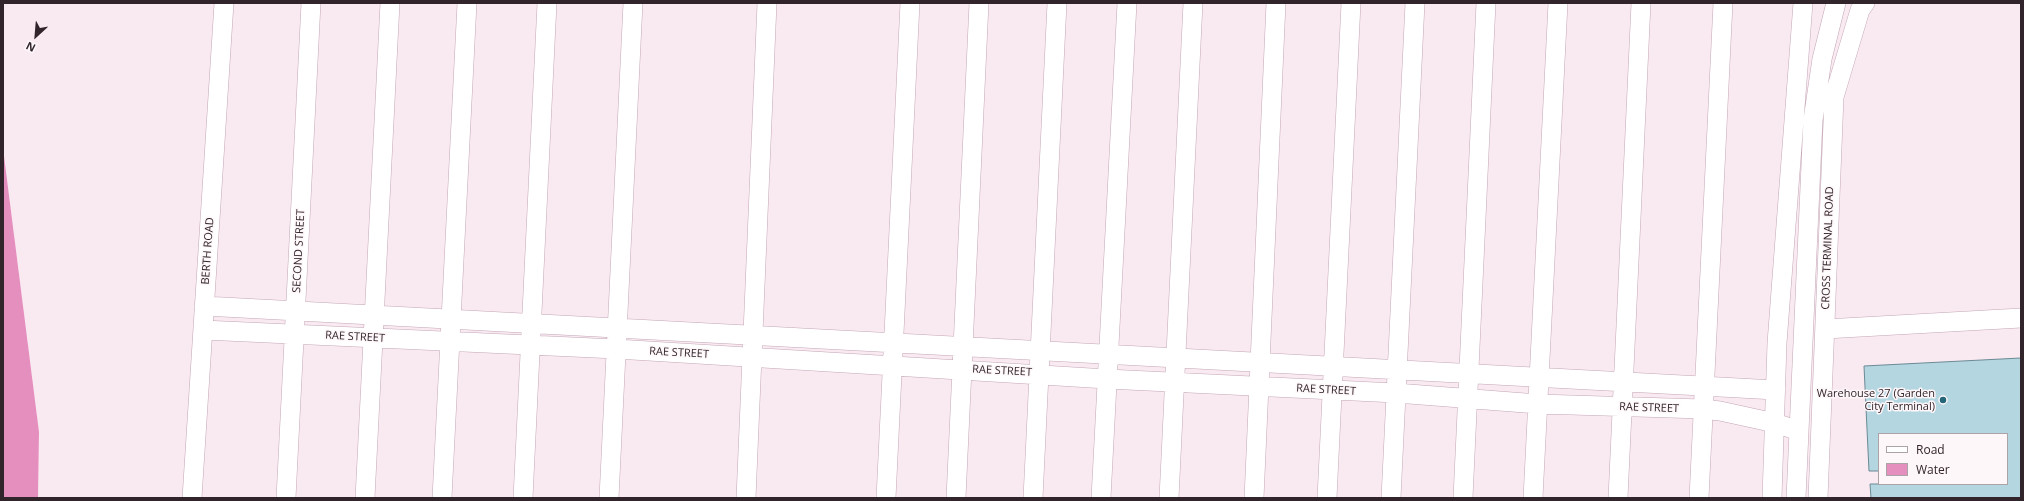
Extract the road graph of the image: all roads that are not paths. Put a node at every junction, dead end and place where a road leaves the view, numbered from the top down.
1 (224, 3) edge
2 (311, 3) edge
3 (390, 3) edge
4 (467, 3) edge
5 (547, 3) edge
6 (633, 3) edge
7 (767, 3) edge
8 (910, 3) edge
9 (979, 3) edge
10 (1057, 3) edge
11 (1127, 3) edge
12 (1193, 3) edge
13 (1276, 3) edge
14 (1351, 3) edge
15 (1415, 3) edge
16 (1486, 3) edge
17 (1558, 3) edge
18 (1641, 3) edge
19 (1722, 3) edge
20 (1803, 3) edge
21 (1836, 3) edge
22 (1865, 3) edge
23 (204, 306) junction
24 (296, 311) junction
25 (374, 315) junction
26 (2021, 318) edge
27 (451, 319) junction
28 (531, 324) junction
29 (617, 328) junction
30 (1825, 329) junction
31 (203, 330) junction
32 (294, 334) junction
33 (753, 336) junction
34 (373, 338) junction
35 (450, 341) junction
36 (893, 343) junction
37 (530, 345) junction
38 (964, 347) junction
39 (616, 349) junction
40 (1041, 351) junction
41 (1109, 354) junction
42 (752, 357) junction
43 (1176, 358) junction
44 (1260, 362) junction
45 (892, 366) junction
46 (1334, 366) junction
47 (963, 369) junction
48 (1397, 370) junction
49 (1040, 373) junction
50 (1469, 374) junction
51 (1539, 377) junction
52 (1107, 379) junction
53 (1174, 381) junction
54 (1624, 382) junction
55 (1259, 386) junction
56 (1705, 386) junction
57 (1333, 390) junction
58 (1776, 390) junction
59 (1396, 393) junction
60 (1468, 398) junction
61 (1538, 404) junction
62 (1622, 407) junction
63 (1704, 410) junction
64 (1775, 423) junction
65 (1799, 431) junction
66 (1820, 439) junction
67 (192, 498) edge
68 (286, 498) edge
69 (365, 498) edge
70 (442, 498) edge
71 (523, 498) edge
72 (609, 498) edge
73 (746, 498) edge
74 (886, 498) edge
75 (956, 498) edge
76 (1033, 498) edge
77 (1101, 498) edge
78 (1169, 498) edge
79 (1254, 498) edge
80 (1327, 498) edge
81 (1391, 498) edge
82 (1463, 498) edge
83 (1533, 498) edge
84 (1618, 498) edge
85 (1699, 498) edge
86 (1772, 498) edge
87 (1796, 498) edge
88 (1818, 498) edge
89 (1825, 498) edge

1 - 23 street, BERTH ROAD
2 - 24 street, SECOND STREET
3 - 25 street
4 - 27 street
5 - 28 street
6 - 29 street
7 - 33 street
8 - 36 street
9 - 38 street
10 - 40 street
11 - 41 street
12 - 43 street
13 - 44 street
14 - 46 street
15 - 48 street
16 - 50 street
17 - 51 street
18 - 54 street
19 - 56 street
20 - 58 street
21 - 65 street, CROSS TERMINAL ROAD
22 - 30 street, CROSS TERMINAL ROAD
23 - 24 street, RAE STREET
23 - 31 street, BERTH ROAD
24 - 25 street, RAE STREET
24 - 32 street, SECOND STREET
25 - 27 street, RAE STREET
25 - 34 street
26 - 30 street
27 - 28 street, RAE STREET
27 - 35 street
28 - 29 street, RAE STREET
28 - 37 street
29 - 33 street, RAE STREET
29 - 39 street
30 - 66 street, CROSS TERMINAL ROAD
31 - 32 street, RAE STREET
31 - 67 street, BERTH ROAD
32 - 34 street, RAE STREET
32 - 68 street, SECOND STREET
33 - 36 street, RAE STREET
33 - 42 street
34 - 35 street, RAE STREET
34 - 69 street
35 - 37 street, RAE STREET
35 - 70 street
36 - 38 street, RAE STREET
36 - 45 street
37 - 39 street, RAE STREET
37 - 71 street
38 - 40 street, RAE STREET
38 - 47 street
39 - 42 street, RAE STREET
39 - 72 street
40 - 41 street, RAE STREET
40 - 49 street
41 - 43 street, RAE STREET
41 - 52 street
42 - 45 street, RAE STREET
42 - 73 street
43 - 44 street, RAE STREET
43 - 53 street
44 - 46 street, RAE STREET
44 - 55 street
45 - 47 street, RAE STREET
45 - 74 street
46 - 48 street, RAE STREET
46 - 57 street
47 - 49 street, RAE STREET
47 - 75 street
48 - 50 street, RAE STREET
48 - 59 street
49 - 52 street, RAE STREET
49 - 76 street
50 - 51 street, RAE STREET
50 - 60 street
51 - 54 street, RAE STREET
51 - 61 street
52 - 53 street, RAE STREET
52 - 77 street
53 - 55 street, RAE STREET
53 - 78 street
54 - 56 street, RAE STREET
54 - 62 street
55 - 57 street, RAE STREET
55 - 79 street
56 - 58 street, RAE STREET
56 - 63 street
57 - 59 street, RAE STREET
57 - 80 street
58 - 64 street
59 - 60 street, RAE STREET
59 - 81 street
60 - 61 street, RAE STREET
60 - 82 street
61 - 62 street, RAE STREET
61 - 83 street
62 - 63 street, RAE STREET
62 - 84 street
63 - 64 street, RAE STREET
63 - 85 street
64 - 65 street, RAE STREET
64 - 86 street
65 - 87 street, CROSS TERMINAL ROAD
66 - 88 street, CROSS TERMINAL ROAD
66 - 89 street

